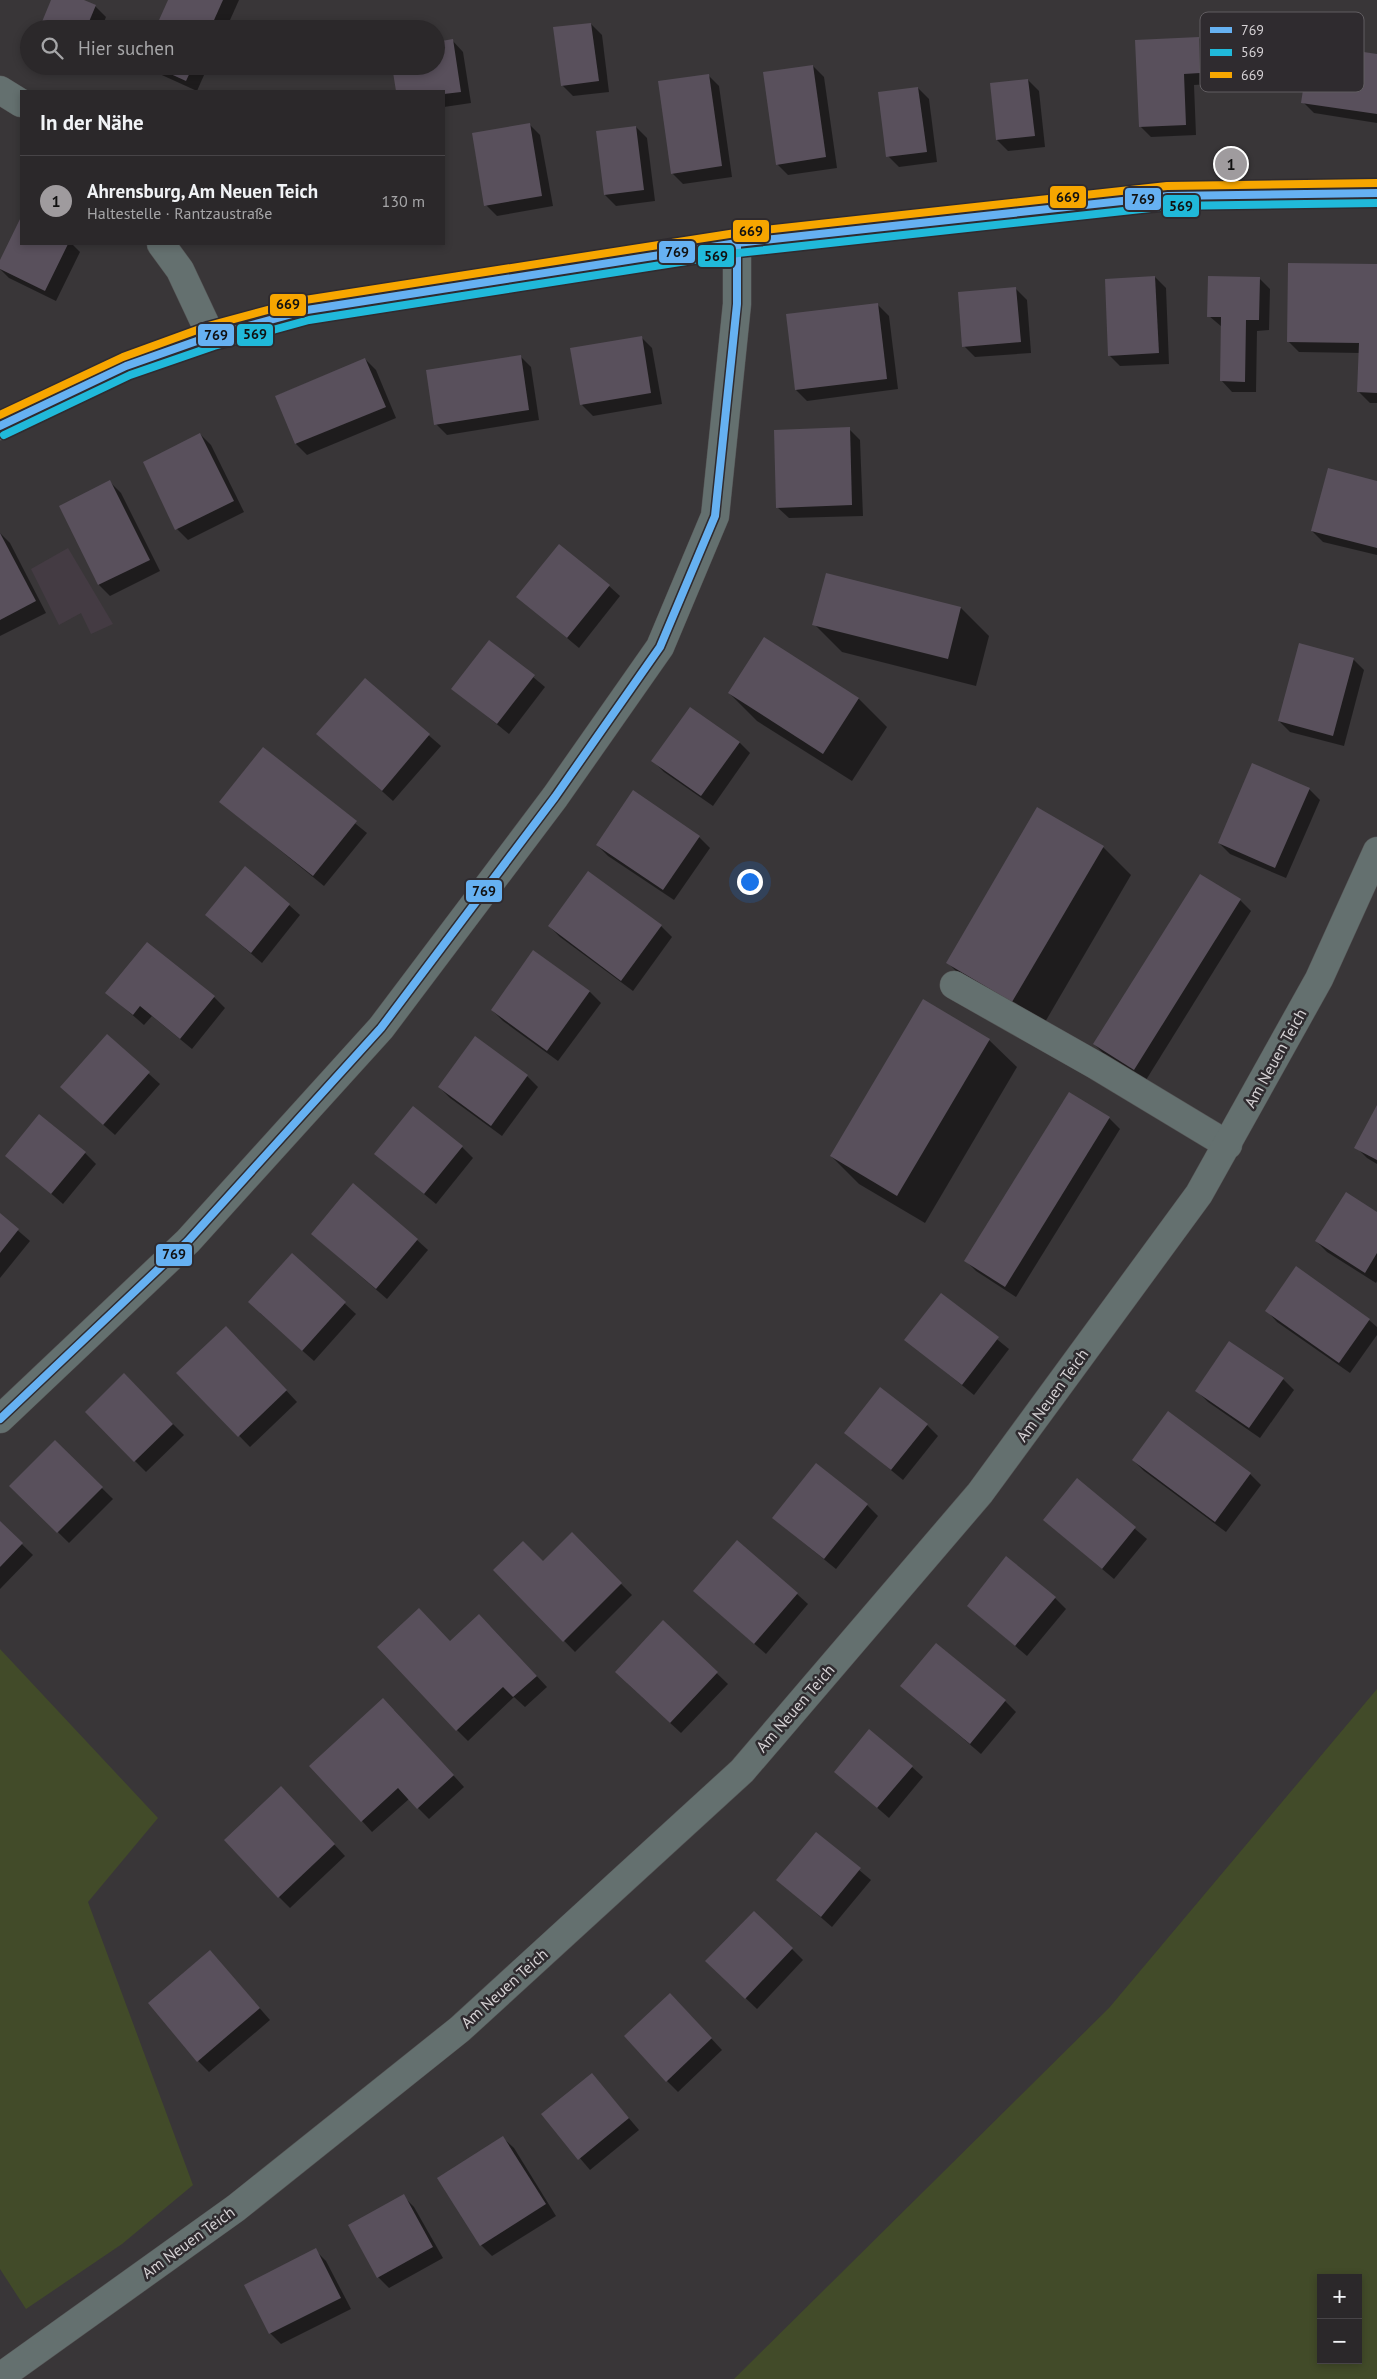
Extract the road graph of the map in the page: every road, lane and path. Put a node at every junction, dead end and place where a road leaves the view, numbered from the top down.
1 (0, 90) edge
2 (20, 102) edge
3 (1377, 192) edge
4 (737, 243) junction
5 (162, 245) edge
6 (211, 336) junction
7 (0, 426) edge
8 (1377, 851) edge
9 (954, 984) dead end
10 (1228, 1145) junction
11 (0, 1419) edge
12 (0, 2377) edge

1 - 2 street
3 - 4 street
4 - 6 street
4 - 11 street
5 - 6 street
6 - 7 street
8 - 10 street, Am Neuen Teich
9 - 10 street
10 - 12 street, Am Neuen Teich

